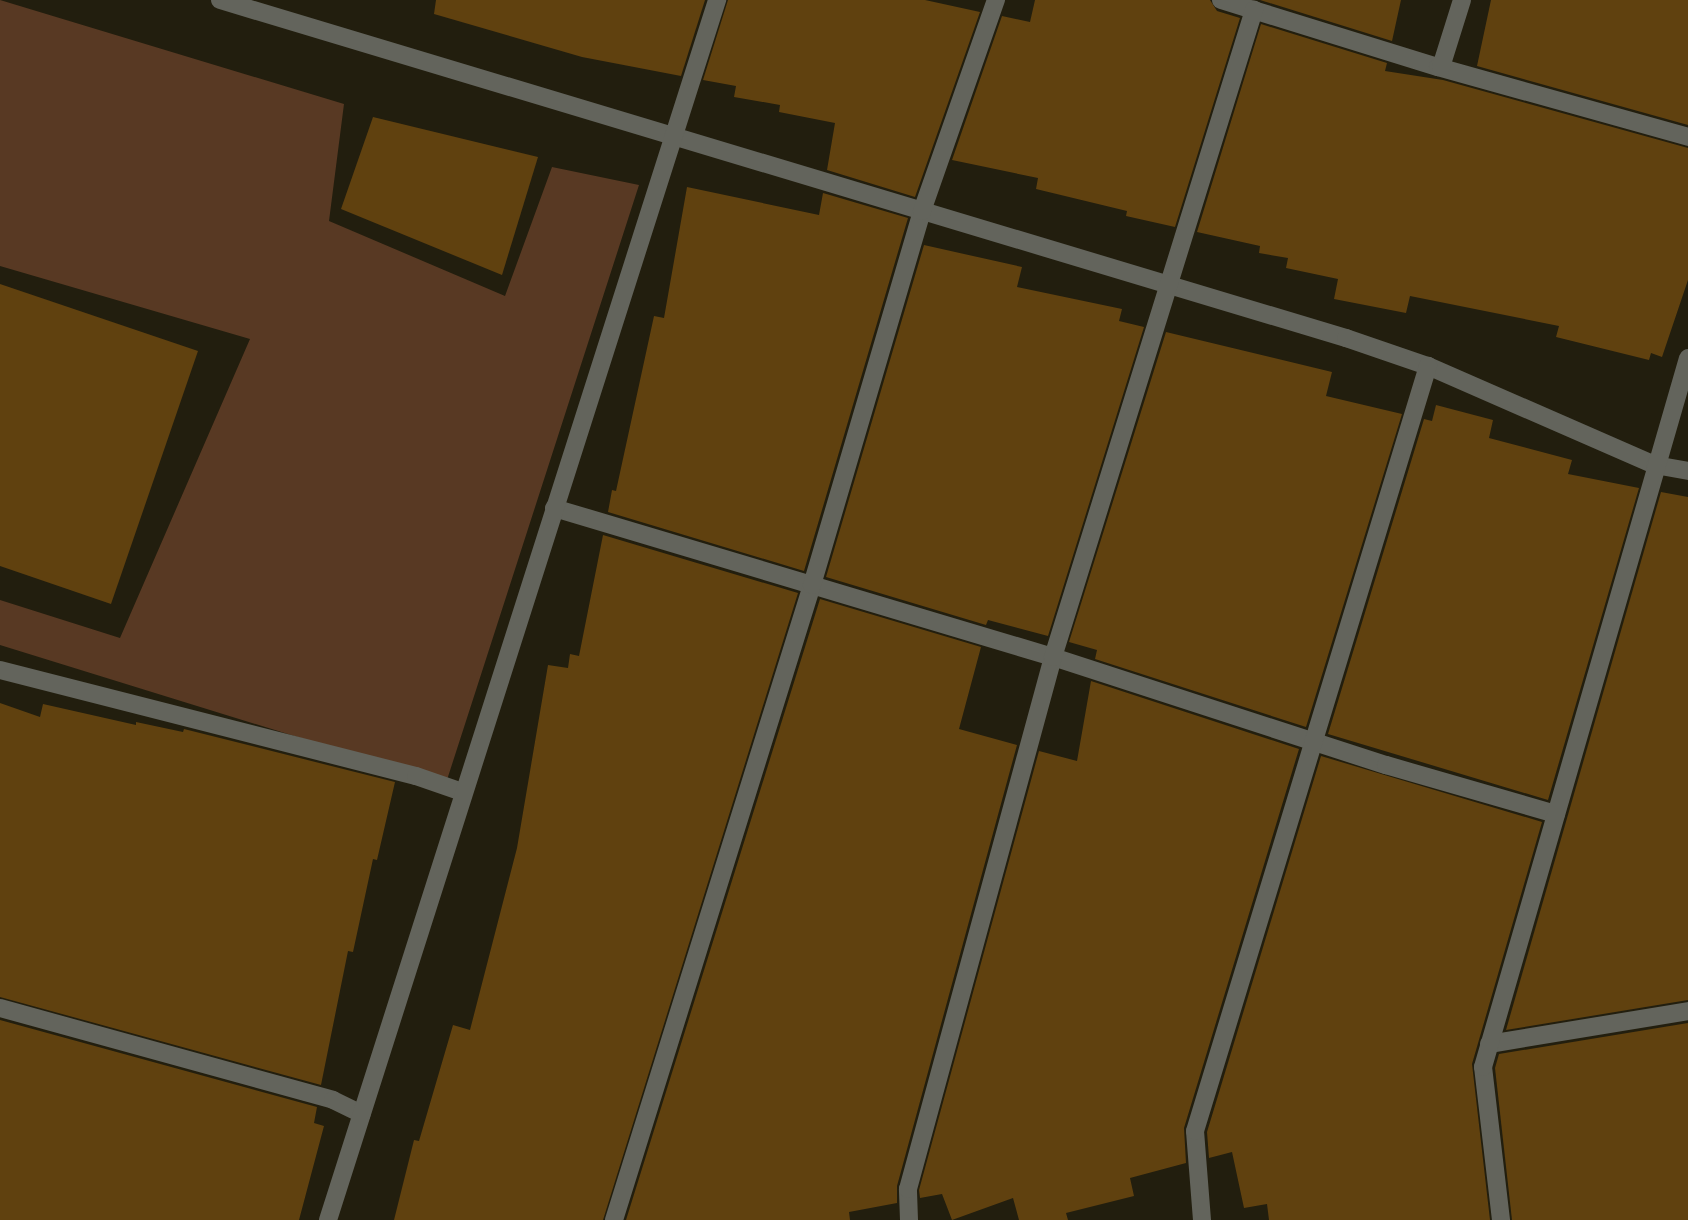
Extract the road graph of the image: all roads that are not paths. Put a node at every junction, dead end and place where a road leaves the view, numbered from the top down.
1 (219, 0) edge
2 (717, 0) edge
3 (996, 0) edge
4 (1221, 0) edge
5 (1462, 0) edge
6 (1254, 10) junction
7 (1441, 67) junction
8 (674, 136) junction
9 (1688, 137) edge
10 (922, 211) junction
11 (1171, 285) junction
12 (1688, 358) edge
13 (1427, 366) junction
14 (1655, 464) junction
15 (1688, 471) edge
16 (554, 508) junction
17 (812, 585) junction
18 (1053, 657) junction
19 (0, 670) edge
20 (1313, 742) junction
21 (463, 792) junction
22 (1556, 814) junction
23 (0, 1008) edge
24 (1688, 1011) edge
25 (1489, 1044) junction
26 (362, 1114) junction
27 (328, 1220) edge
28 (614, 1220) edge
29 (909, 1220) edge
30 (1202, 1220) edge
31 (1501, 1220) edge

1 - 8 street
2 - 8 street
3 - 10 street
4 - 6 street
5 - 7 street
6 - 7 street
6 - 11 street
7 - 9 street
8 - 10 street
8 - 16 street
10 - 11 street
10 - 17 street
11 - 13 street
11 - 18 street
12 - 14 street
13 - 14 street
13 - 20 street
14 - 15 street
14 - 22 street
16 - 17 street
16 - 21 street
17 - 18 street
17 - 28 street
18 - 20 street
18 - 29 street
19 - 21 street
20 - 22 street
20 - 30 street
21 - 26 street
22 - 25 street
23 - 26 street
24 - 25 street
25 - 31 street
26 - 27 street

